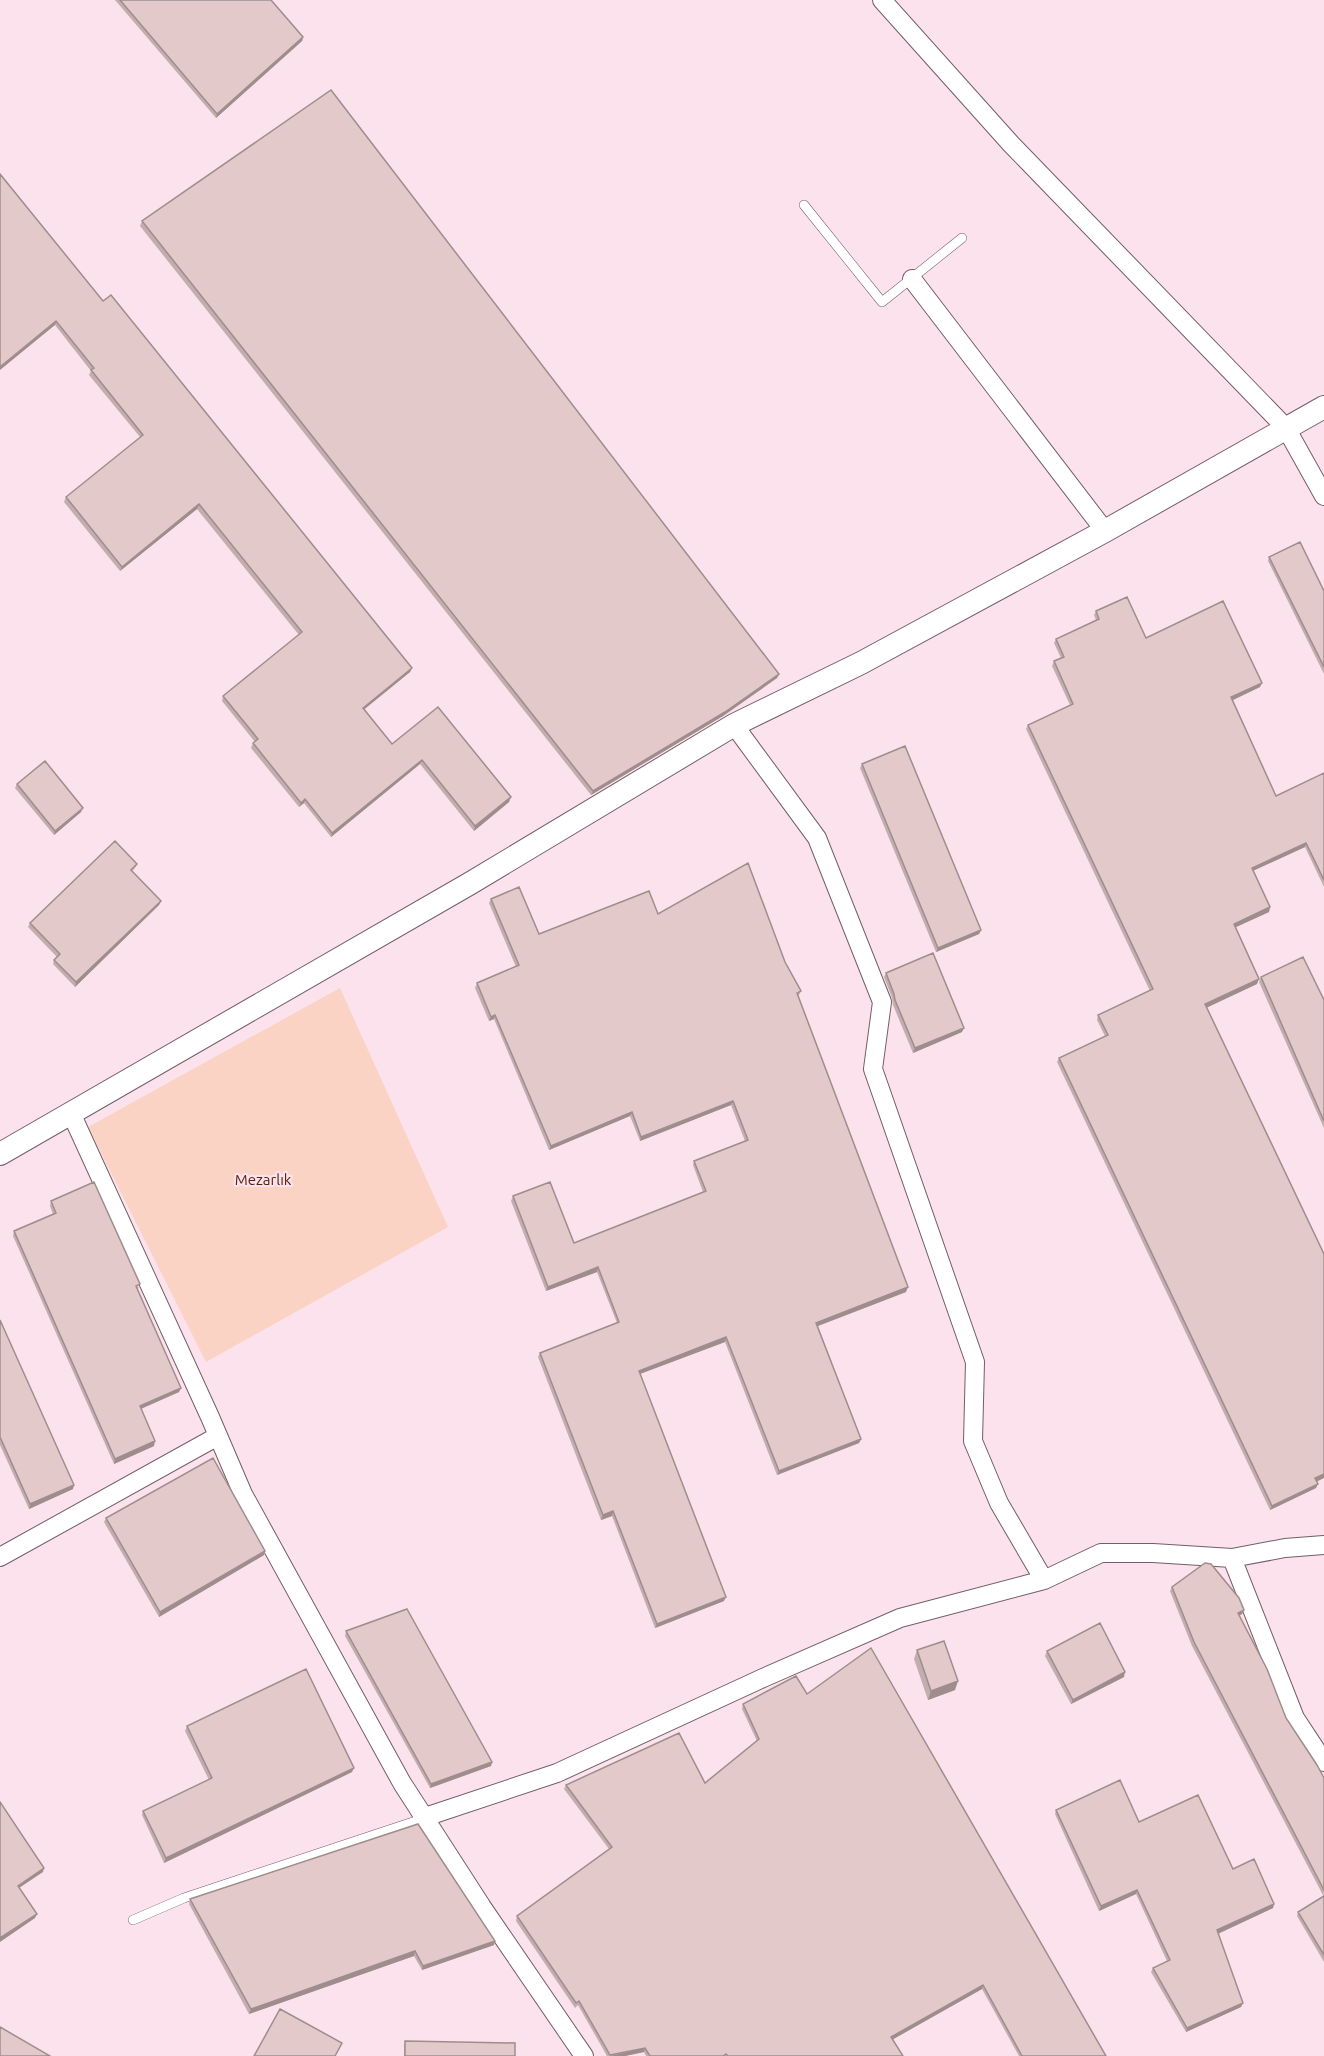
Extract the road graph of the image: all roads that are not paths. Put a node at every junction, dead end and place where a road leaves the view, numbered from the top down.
1 (882, 0) edge
2 (804, 205) dead end
3 (962, 238) dead end
4 (912, 279) junction
5 (1324, 407) edge
6 (1286, 428) junction
7 (1324, 496) edge
8 (1105, 531) junction
9 (734, 725) junction
10 (71, 1113) junction
11 (0, 1154) edge
12 (218, 1436) junction
13 (1324, 1545) edge
14 (0, 1557) edge
15 (1232, 1558) junction
16 (1044, 1580) junction
17 (1324, 1762) edge
18 (425, 1818) junction
19 (133, 1920) dead end
20 (584, 2056) edge

1 - 6 street
2 - 4 lane
3 - 4 lane
4 - 8 street
5 - 6 street
6 - 7 street
6 - 8 street
8 - 9 street
9 - 10 street
9 - 16 street
10 - 11 street
10 - 12 street
12 - 14 street
12 - 18 street
13 - 15 street
15 - 16 street
15 - 17 street
16 - 18 street
18 - 19 lane
18 - 20 street

